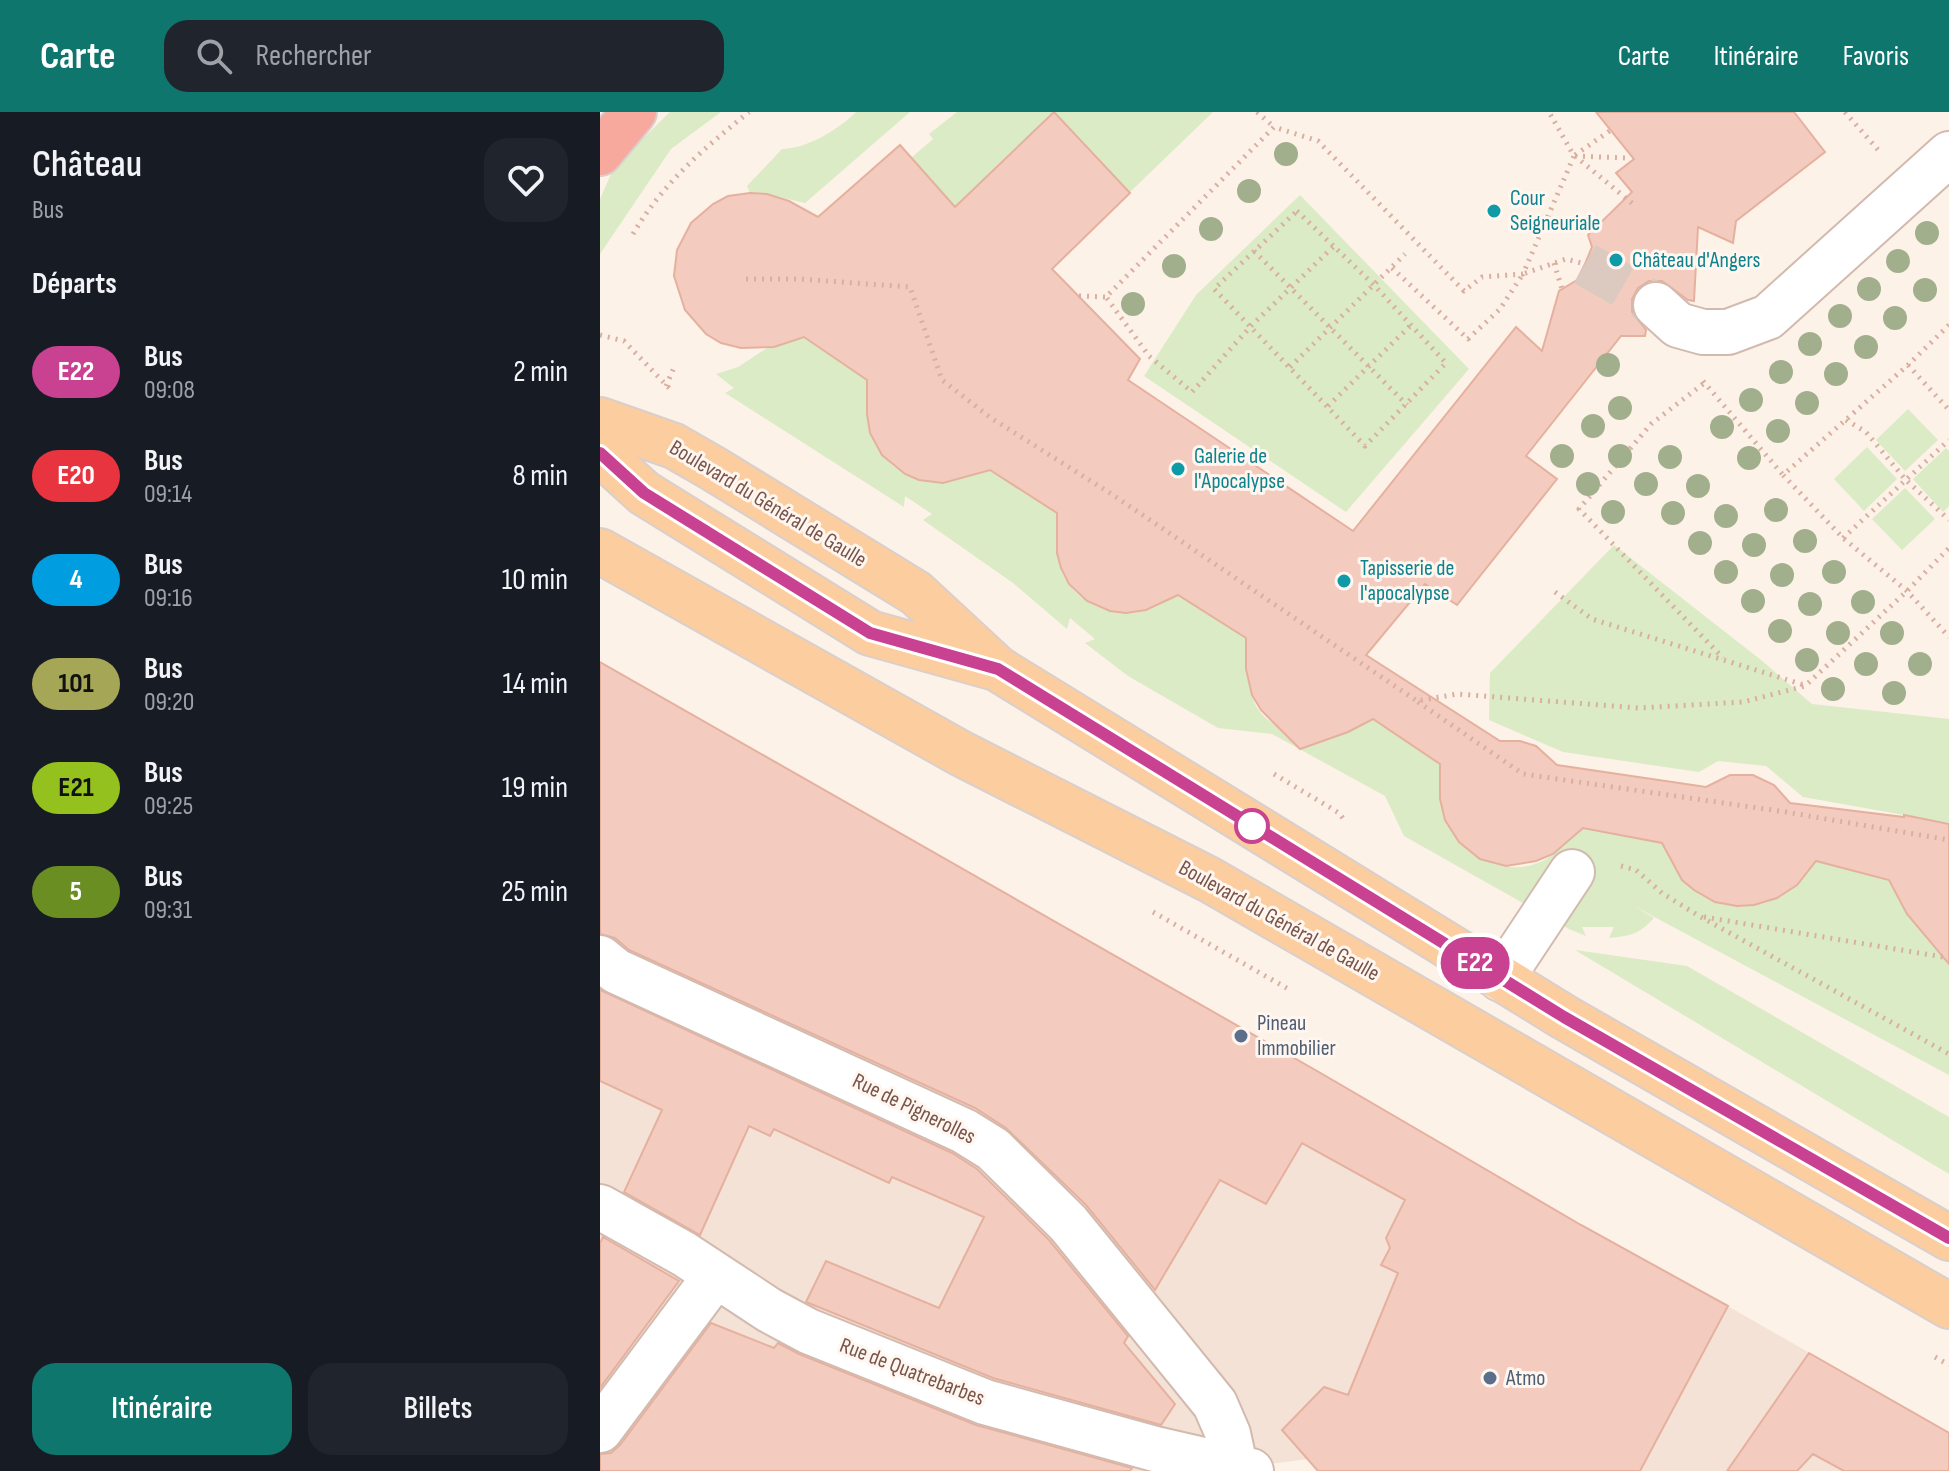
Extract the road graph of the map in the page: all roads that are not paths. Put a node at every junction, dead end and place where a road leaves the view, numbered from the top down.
1 (634, 112) edge
2 (600, 153) edge
3 (1949, 154) edge
4 (1667, 315) tunnel mouth
5 (600, 420) edge
6 (600, 453) edge
7 (600, 551) edge
8 (998, 669) junction
9 (1572, 872) road end
10 (600, 958) edge
11 (1501, 979) junction
12 (600, 1207) edge
13 (1949, 1238) edge
14 (716, 1275) junction
15 (1949, 1306) edge
16 (600, 1430) edge
17 (1243, 1469) edge

1 - 2 highway
3 - 4 street
5 - 8 main road, Boulevard du Général de Gaulle
6 - 8 main road, Boulevard du Général de Gaulle
7 - 15 main road, Boulevard du Général de Gaulle
8 - 11 main road, Boulevard du Général de Gaulle
9 - 11 street
10 - 17 street, Rue de Pignerolles
11 - 13 main road, Boulevard du Général de Gaulle
12 - 14 street, Rue de Quatrebarbes
14 - 16 street
14 - 17 street, Rue de Quatrebarbes

